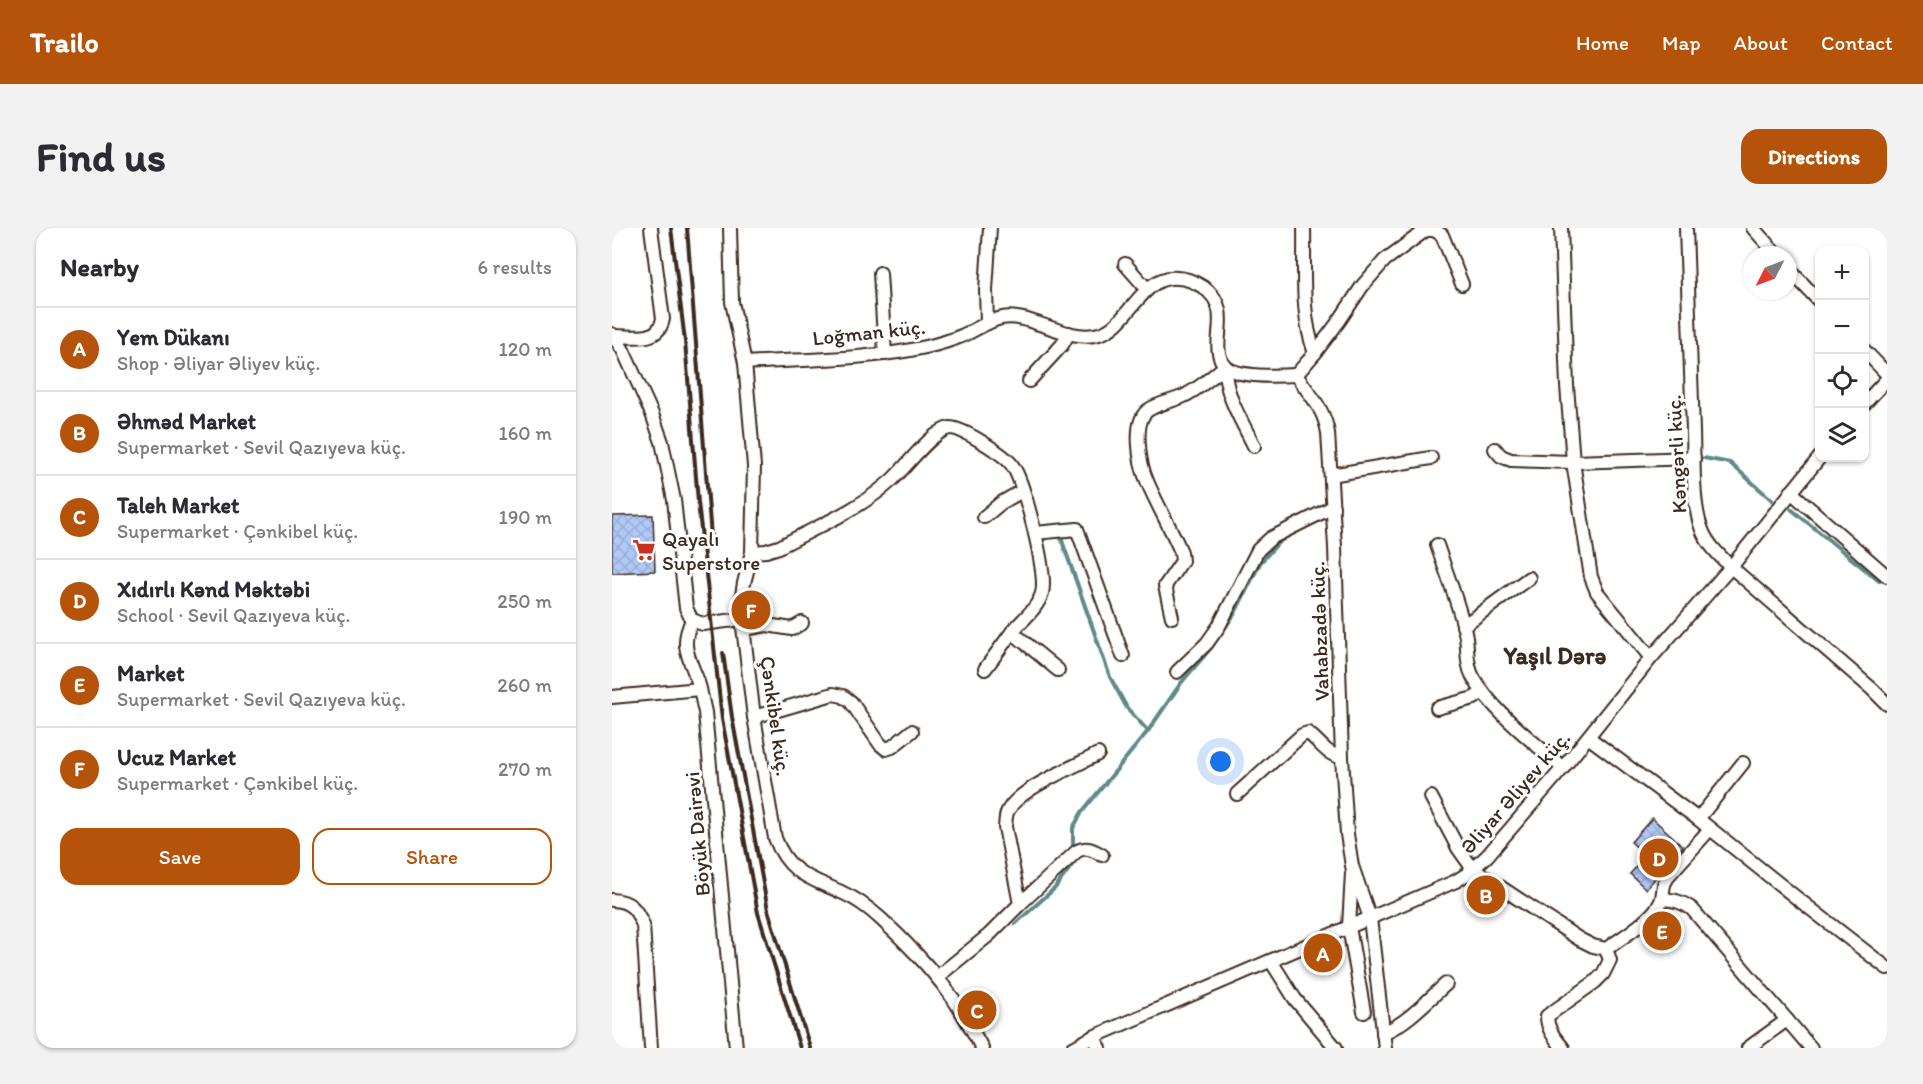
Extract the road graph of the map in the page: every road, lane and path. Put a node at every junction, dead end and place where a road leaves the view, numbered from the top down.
1 (651, 228) edge
2 (730, 228) edge
3 (990, 228) edge
4 (1304, 228) edge
5 (1561, 228) edge
6 (1686, 228) edge
7 (1753, 228) edge
8 (1768, 246) edge
9 (1125, 264) dead end
10 (880, 273) dead end
11 (1797, 278) edge
12 (1462, 284) dead end
13 (1147, 290) junction
14 (1818, 300) edge
15 (987, 323) junction
16 (1069, 333) junction
17 (613, 335) edge
18 (1315, 353) junction
19 (885, 354) junction
20 (1868, 354) edge
21 (745, 363) junction
22 (1225, 366) junction
23 (1887, 374) edge
24 (1296, 375) junction
25 (1887, 379) edge
26 (1029, 381) dead end
27 (1869, 399) edge
28 (1254, 446) dead end
29 (1495, 449) dead end
30 (1431, 458) dead end
31 (1694, 458) junction
32 (1573, 462) junction
33 (1817, 462) edge
34 (1331, 475) junction
35 (1022, 491) junction
36 (1791, 492) junction
37 (1333, 507) junction
38 (984, 517) dead end
39 (1035, 533) junction
40 (1437, 545) dead end
41 (752, 552) junction
42 (1731, 567) junction
43 (1887, 576) edge
44 (1529, 578) dead end
45 (1172, 617) dead end
46 (692, 620) junction
47 (802, 623) dead end
48 (743, 624) junction
49 (1463, 626) junction
50 (1012, 632) junction
51 (1123, 656) dead end
52 (1651, 658) junction
53 (986, 669) dead end
54 (1058, 670) dead end
55 (1177, 672) dead end
56 (700, 689) junction
57 (1483, 692) junction
58 (612, 697) edge
59 (1887, 704) edge
60 (1437, 708) dead end
61 (754, 717) junction
62 (912, 731) dead end
63 (1588, 737) junction
64 (1098, 754) dead end
65 (1342, 758) junction
66 (1743, 763) dead end
67 (1563, 768) junction
68 (1237, 794) dead end
69 (1431, 797) dead end
70 (1698, 819) junction
71 (1710, 829) junction
72 (1102, 855) dead end
73 (1352, 866) junction
74 (1473, 869) junction
75 (1662, 899) junction
76 (612, 900) edge
77 (1020, 904) junction
78 (1370, 918) junction
79 (1349, 927) junction
80 (1606, 949) junction
81 (1271, 962) junction
82 (1887, 968) edge
83 (937, 977) junction
84 (1446, 984) dead end
85 (1364, 1012) dead end
86 (1787, 1020) junction
87 (1383, 1033) junction
88 (1096, 1043) edge
89 (651, 1048) edge
90 (736, 1048) edge
91 (982, 1048) edge
92 (1073, 1048) edge
93 (1336, 1048) edge
94 (1384, 1048) edge
95 (1563, 1048) edge
96 (1748, 1048) edge
97 (1811, 1048) edge

1 - 17 street
2 - 21 street, Çənkibel küç.
3 - 15 street
4 - 18 street
5 - 32 street
6 - 31 street, Kəngərli küç.
7 - 8 street
9 - 13 street
10 - 19 street
11 - 14 street
12 - 18 street
13 - 16 street, Loğman küç.
13 - 22 street, Loğman küç.
15 - 16 street, Loğman küç.
15 - 19 street, Loğman küç.
16 - 26 street
17 - 46 street
18 - 24 street
19 - 21 street, Loğman küç.
20 - 23 street
21 - 41 street, Çənkibel küç.
22 - 24 street
22 - 28 street, Loğman küç.
22 - 45 street
24 - 34 street, Vahabzadə küç.
25 - 27 street
29 - 32 street
30 - 34 street
31 - 32 street
31 - 42 street, Kəngərli küç.
32 - 52 street
33 - 36 street, Əliyar Əliyev küç.
34 - 37 street, Vahabzadə küç.
35 - 38 street
35 - 39 street
35 - 41 street
36 - 42 street, Əliyar Əliyev küç.
36 - 43 street
37 - 55 street
37 - 65 street, Vahabzadə küç.
39 - 50 street
39 - 51 street
40 - 49 street
41 - 48 street, Çənkibel küç.
42 - 52 street, Əliyar Əliyev küç.
42 - 59 street, Kəngərli küç.
44 - 49 street
46 - 48 street
46 - 56 street, Böyük Dairəvi
47 - 48 street
48 - 61 street, Çənkibel küç.
49 - 57 street
50 - 53 street
50 - 54 street
52 - 63 street, Əliyar Əliyev küç.
56 - 58 street
56 - 90 street, Böyük Dairəvi
57 - 60 street
57 - 67 street
61 - 62 street
61 - 83 street, Çənkibel küç.
63 - 67 street, Əliyar Əliyev küç.
63 - 70 street
64 - 77 street
65 - 68 street
65 - 73 street, Vahabzadə küç.
66 - 70 street
67 - 74 street, Əliyar Əliyev küç.
69 - 74 street
70 - 71 street
71 - 75 street
71 - 82 street
72 - 77 street
73 - 78 street, Vahabzadə küç.
73 - 79 street
74 - 78 street, Əliyar Əliyev küç.
74 - 80 street
75 - 80 street
75 - 86 street
76 - 89 street
77 - 83 street
78 - 79 street, Əliyar Əliyev küç.
78 - 87 street, Vahabzadə küç.
79 - 81 street, Əliyar Əliyev küç.
79 - 85 street
80 - 95 street
81 - 88 street, Əliyar Əliyev küç.
81 - 93 street
83 - 91 street, Çənkibel küç.
84 - 87 street
86 - 96 street
86 - 97 street
87 - 94 street, Vahabzadə küç.
88 - 92 street, Əliyar Əliyev küç.

